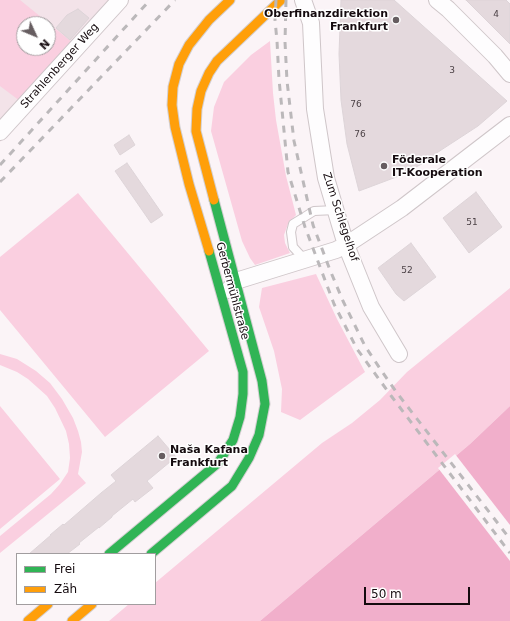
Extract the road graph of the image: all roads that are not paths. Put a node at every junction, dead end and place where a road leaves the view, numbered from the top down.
1 (120, 0) edge
2 (230, 0) edge
3 (281, 0) edge
4 (303, 0) edge
5 (437, 0) edge
6 (209, 20) junction
7 (201, 44) dead end
8 (206, 59) dead end
9 (217, 61) junction
10 (510, 74) edge
11 (510, 125) edge
12 (0, 132) edge
13 (336, 210) junction
14 (346, 245) junction
15 (305, 260) junction
16 (236, 281) junction
17 (223, 297) junction
18 (399, 354) dead end
19 (110, 553) edge
20 (152, 553) edge
21 (47, 605) edge
22 (91, 605) edge
23 (28, 621) edge
24 (72, 621) edge

1 - 12 street, Strahlenberger Weg
2 - 6 main road, Gerbermühlstraße
3 - 9 main road, Gerbermühlstraße
4 - 13 street, Zum Schlegelhof
5 - 10 street
6 - 7 main road
6 - 17 main road, Gerbermühlstraße
8 - 9 main road
9 - 16 main road, Gerbermühlstraße
11 - 14 street
13 - 14 street, Zum Schlegelhof
13 - 15 lane
14 - 15 street
14 - 18 street, Zum Schlegelhof
15 - 16 street
16 - 17 street
16 - 20 main road, Gerbermühlstraße
17 - 19 main road, Gerbermühlstraße
21 - 23 main road
22 - 24 main road

